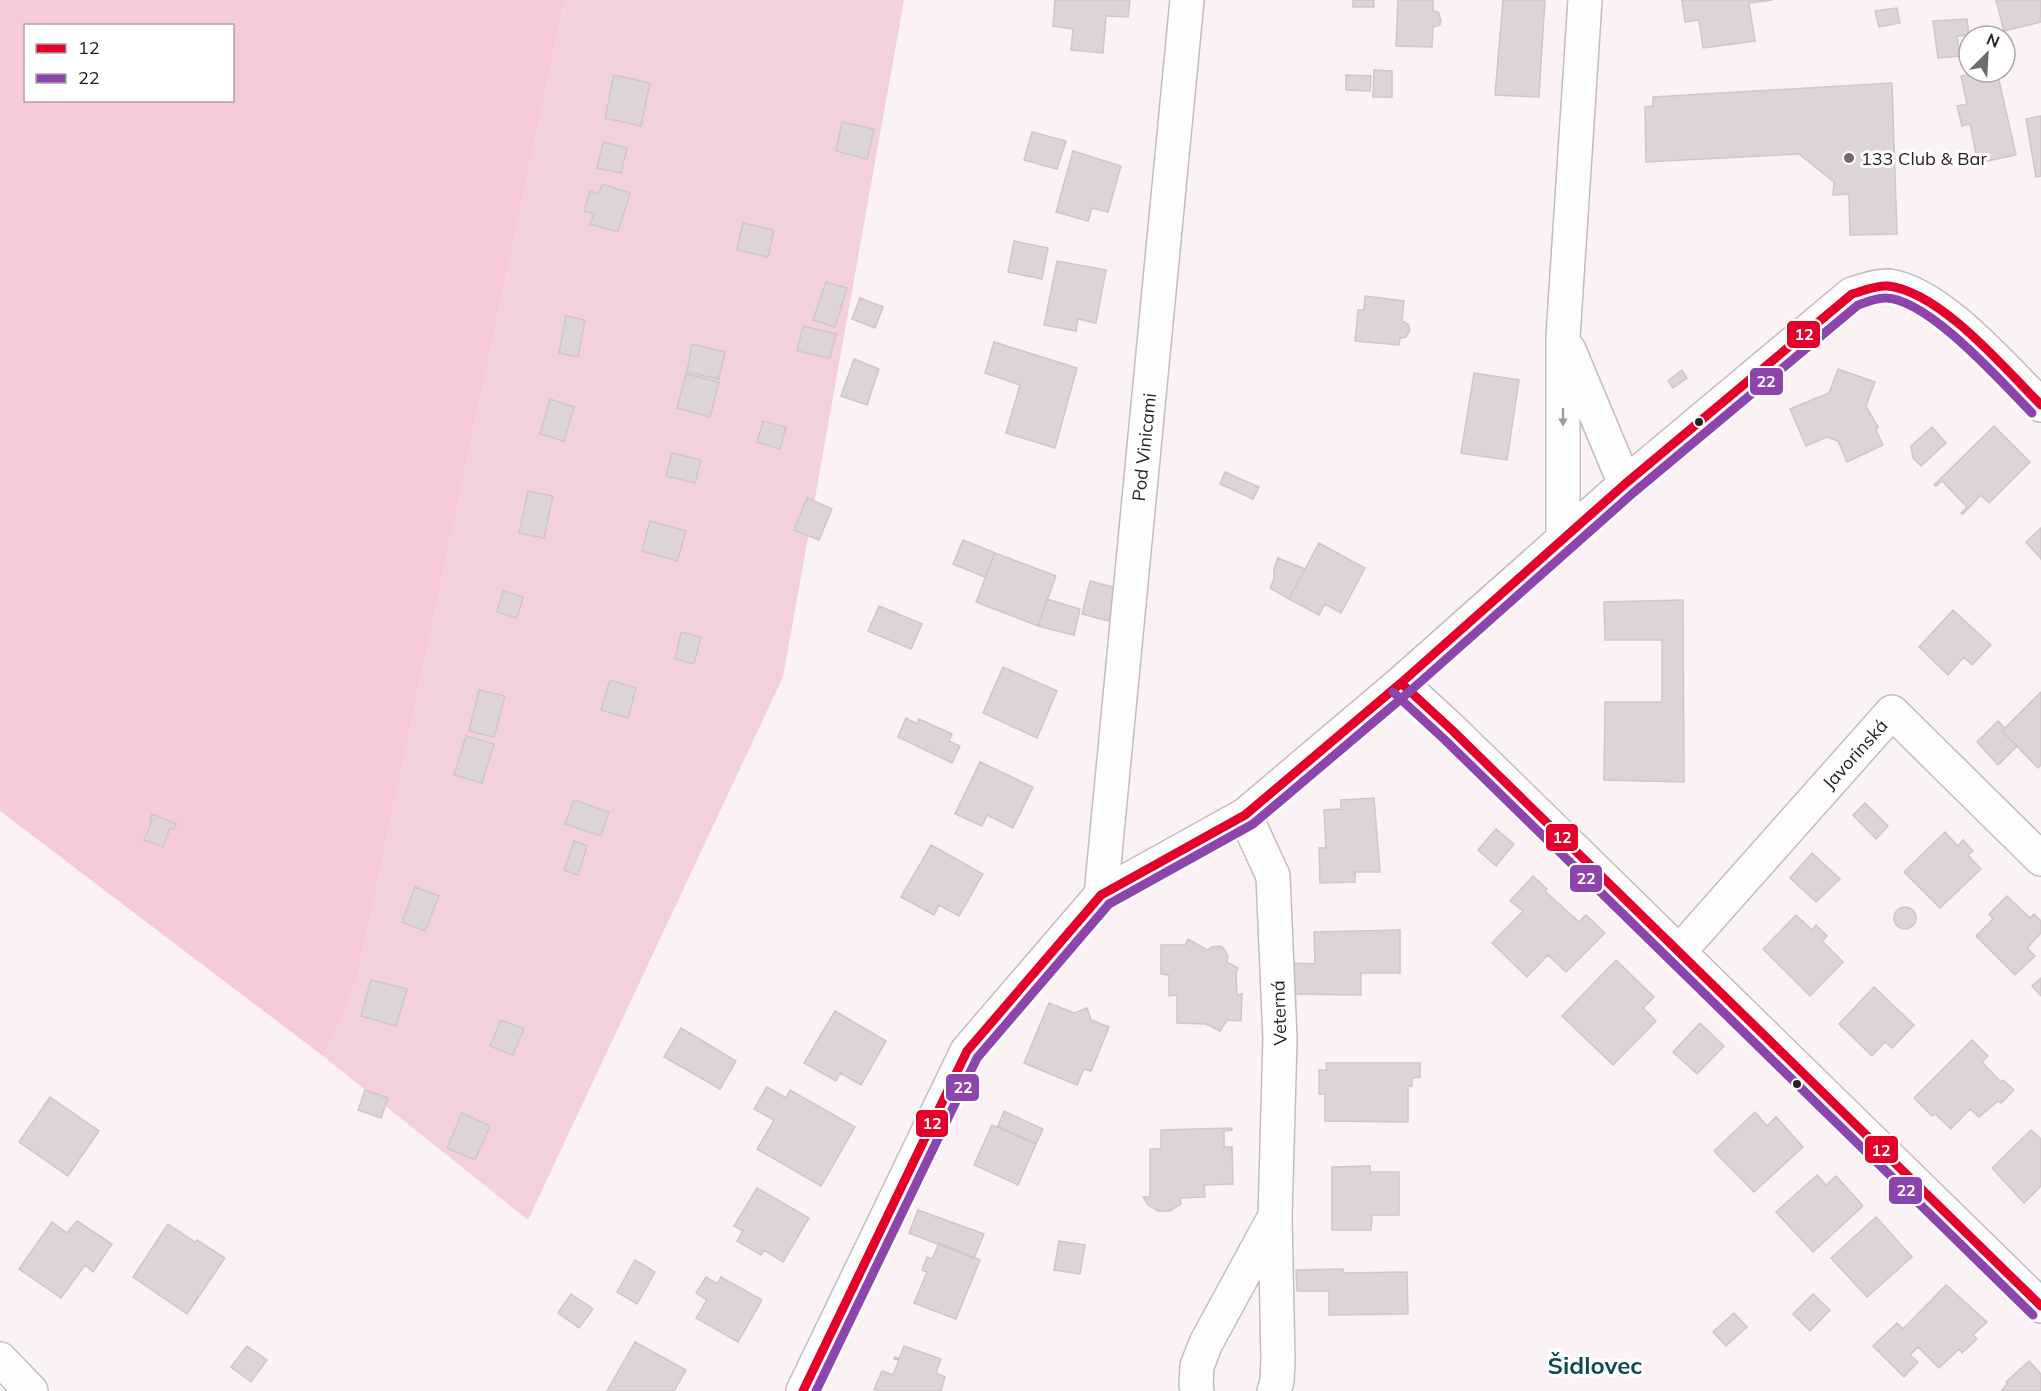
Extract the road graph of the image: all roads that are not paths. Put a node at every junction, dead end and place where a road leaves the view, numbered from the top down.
1 (1187, 0) edge
2 (1585, 0) edge
3 (1563, 337) junction
4 (2041, 405) edge
5 (1625, 484) junction
6 (1563, 538) junction
7 (1401, 683) junction
8 (1245, 815) junction
9 (2041, 860) edge
10 (1101, 895) junction
11 (1679, 952) junction
12 (1275, 1216) junction
13 (2041, 1306) edge
14 (0, 1359) edge
15 (31, 1391) edge
16 (803, 1391) edge
17 (1197, 1391) edge
18 (1274, 1391) edge

1 - 10 street, Pod Vinicami
2 - 3 street
3 - 5 street
3 -> 6 street
4 - 5 street
5 - 6 street
6 - 7 street
7 - 8 street
7 - 11 street
8 - 10 street
8 - 12 street, Veterná
9 - 11 street, Javorinská
10 - 16 street
11 - 13 street
12 - 17 street, Veterná
12 - 18 street, Veterná
14 - 15 street

